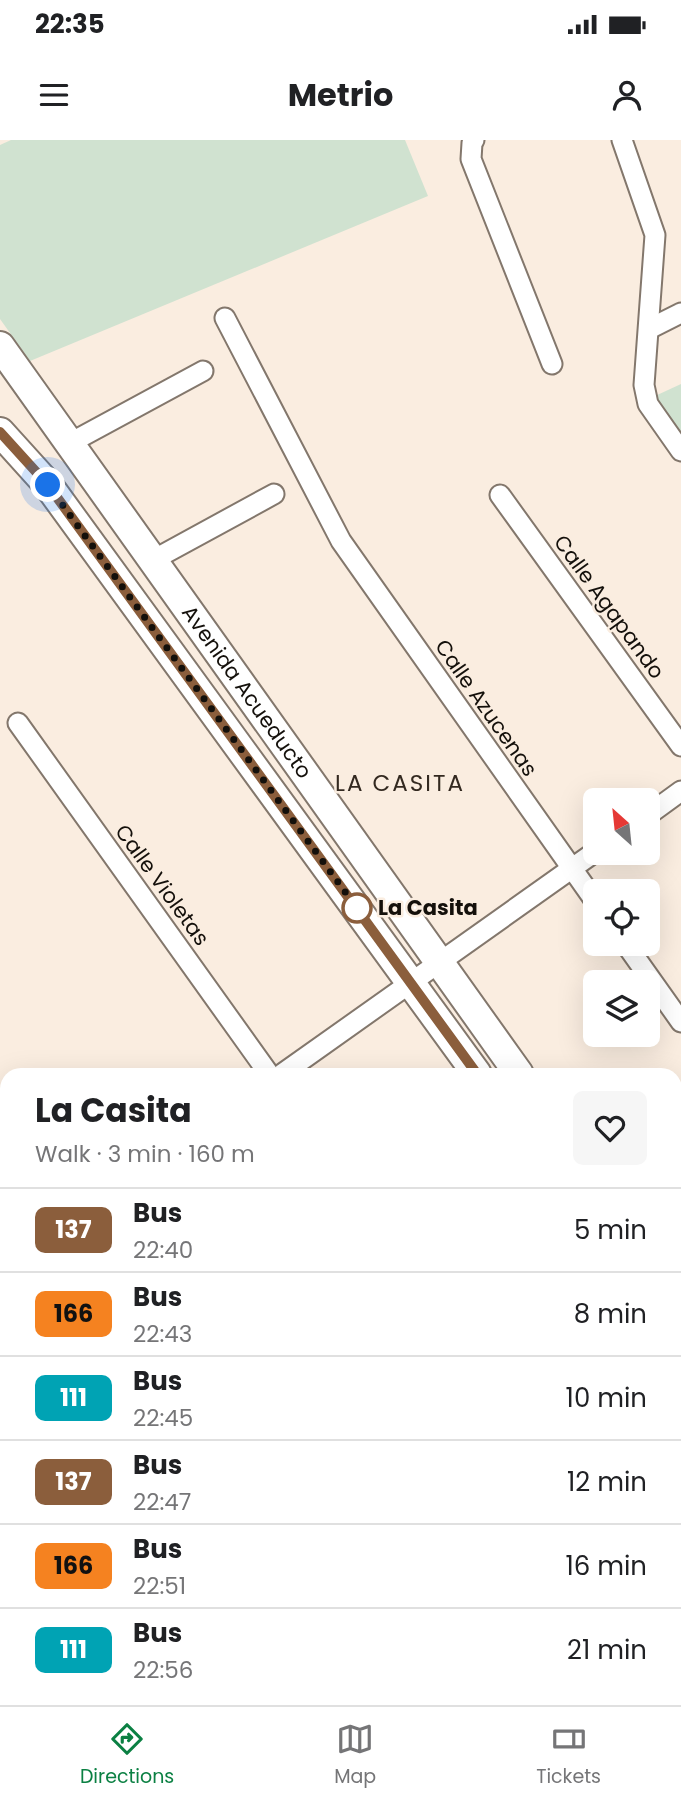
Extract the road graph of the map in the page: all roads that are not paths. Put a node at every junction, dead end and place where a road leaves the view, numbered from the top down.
1 (622, 140) edge
2 (472, 149) edge
3 (681, 313) edge
4 (225, 318) dead end
5 (649, 329) junction
6 (0, 346) edge
7 (552, 365) dead end
8 (203, 371) dead end
9 (0, 432) edge
10 (70, 443) junction
11 (681, 451) edge
12 (275, 494) dead end
13 (499, 495) dead end
14 (153, 560) junction
15 (18, 723) dead end
16 (681, 746) edge
17 (681, 791) edge
18 (660, 806) edge
19 (583, 861) edge
20 (572, 869) junction
21 (583, 884) edge
22 (634, 956) edge
23 (440, 963) junction
24 (411, 982) junction
25 (681, 1022) edge
26 (265, 1068) edge
27 (290, 1068) edge
28 (473, 1068) edge
29 (515, 1068) edge

1 - 5 street
2 - 7 street
3 - 5 street
4 - 20 street, Calle Azucenas
5 - 11 street
6 - 10 street, Avenida Acueducto
8 - 10 street
9 - 24 street, Avenida Acueducto
10 - 14 street, Avenida Acueducto
12 - 14 street
13 - 16 street, Calle Agapando
14 - 23 street, Avenida Acueducto
15 - 26 street, Calle Violetas
17 - 18 street
19 - 20 street
20 - 21 street, Calle Azucenas
20 - 23 street
22 - 25 street
23 - 24 street
23 - 29 street, Avenida Acueducto
24 - 27 street
24 - 28 street, Avenida Acueducto

